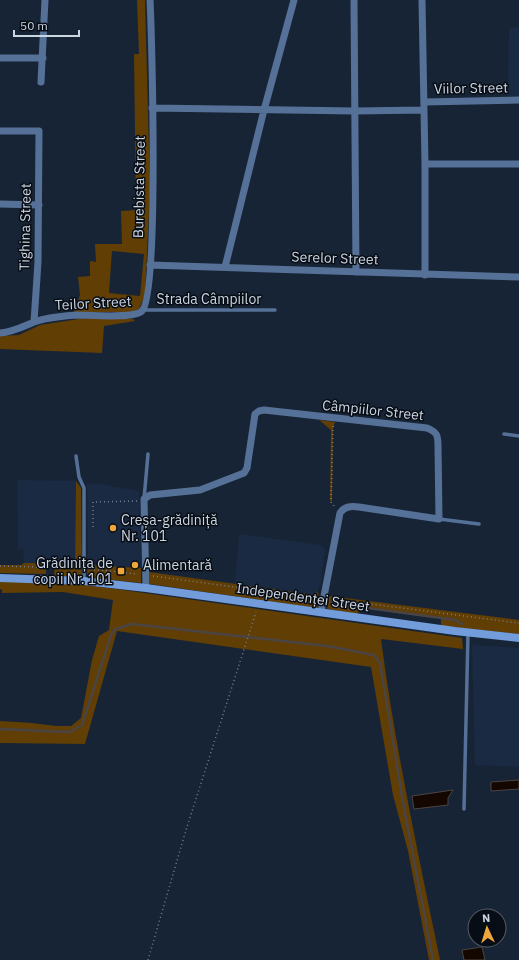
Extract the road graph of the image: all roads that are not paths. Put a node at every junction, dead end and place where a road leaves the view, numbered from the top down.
1 (45, 0) edge
2 (150, 0) edge
3 (294, 0) edge
4 (354, 0) edge
5 (422, 0) edge
6 (0, 58) edge
7 (43, 58) junction
8 (41, 82) dead end
9 (519, 100) edge
10 (424, 106) junction
11 (152, 108) junction
12 (264, 110) junction
13 (355, 111) junction
14 (0, 131) edge
15 (425, 164) junction
16 (519, 164) edge
17 (0, 204) edge
18 (39, 205) junction
19 (150, 265) junction
20 (225, 266) junction
21 (356, 272) junction
22 (425, 275) junction
23 (519, 277) edge
24 (144, 310) junction
25 (275, 310) dead end
26 (34, 322) junction
27 (0, 333) edge
28 (504, 434) dead end
29 (519, 436) edge
30 (148, 454) dead end
31 (76, 456) dead end
32 (144, 499) junction
33 (440, 518) junction
34 (479, 524) dead end
35 (0, 578) edge
36 (84, 581) junction
37 (146, 588) junction
38 (320, 612) junction
39 (468, 632) junction
40 (519, 638) edge
41 (464, 809) dead end

1 - 7 street
2 - 11 street, Burebista Street
3 - 12 street
4 - 13 street
5 - 10 street
6 - 7 street
7 - 8 street
9 - 10 street, Viilor Street
10 - 13 street, Viilor Street
10 - 15 street
11 - 12 street
11 - 19 street, Burebista Street
12 - 13 street, Viilor Street
12 - 20 street
13 - 21 street
14 - 18 street, Tighina Street
15 - 16 street
15 - 22 street
17 - 18 street
18 - 26 street, Tighina Street
19 - 20 street, Serelor Street
19 - 24 street, Teilor Street
20 - 21 street, Serelor Street
21 - 22 street, Serelor Street
22 - 23 street, Serelor Street
24 - 25 lane, Strada Câmpiilor
24 - 26 street, Teilor Street
26 - 27 street, Teilor Street
28 - 29 lane
30 - 32 lane
31 - 36 lane
32 - 33 street, Câmpiilor Street
32 - 37 street
33 - 34 lane
33 - 38 street
35 - 36 main road, Independenței Street
36 - 37 main road, Independenței Street
37 - 38 main road, Independenței Street
38 - 39 main road, Independenței Street
39 - 40 main road, Independenței Street
39 - 41 lane

